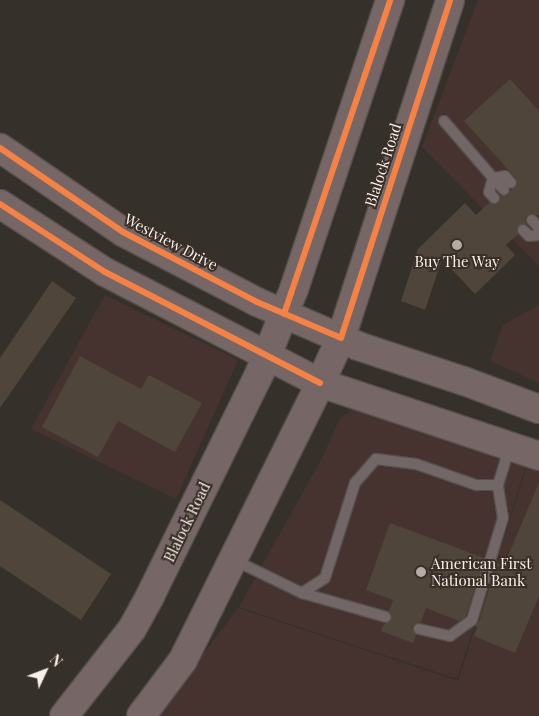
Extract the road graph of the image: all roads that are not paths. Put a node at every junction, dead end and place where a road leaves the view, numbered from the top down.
1 (390, 0) edge
2 (450, 0) edge
3 (444, 121) dead end
4 (0, 148) edge
5 (493, 178) junction
6 (507, 186) dead end
7 (494, 198) dead end
8 (0, 204) edge
9 (522, 230) dead end
10 (539, 235) edge
11 (284, 314) junction
12 (340, 338) junction
13 (267, 356) junction
14 (320, 383) junction
15 (539, 409) edge
16 (510, 446) junction
17 (539, 456) edge
18 (498, 485) junction
19 (234, 559) junction
20 (302, 593) junction
21 (386, 617) dead end
22 (418, 628) dead end
23 (73, 713) edge
24 (141, 716) edge

1 - 11 main road, Blalock Road
2 - 12 main road, Blalock Road
3 - 5 lane
4 - 11 main road, Westview Drive
5 - 6 lane
5 - 7 lane
8 - 13 main road
9 - 10 lane
11 - 12 main road, Westview Drive
11 - 13 main road, Blalock Road
12 - 14 main road, Blalock Road
12 - 15 main road, Westview Drive
13 - 14 main road
13 - 23 main road, Blalock Road
14 - 16 main road
14 - 19 main road, Blalock Road
16 - 17 main road
16 - 18 lane
18 - 20 lane
18 - 22 lane
19 - 20 lane
19 - 24 main road, Blalock Road
20 - 21 lane

